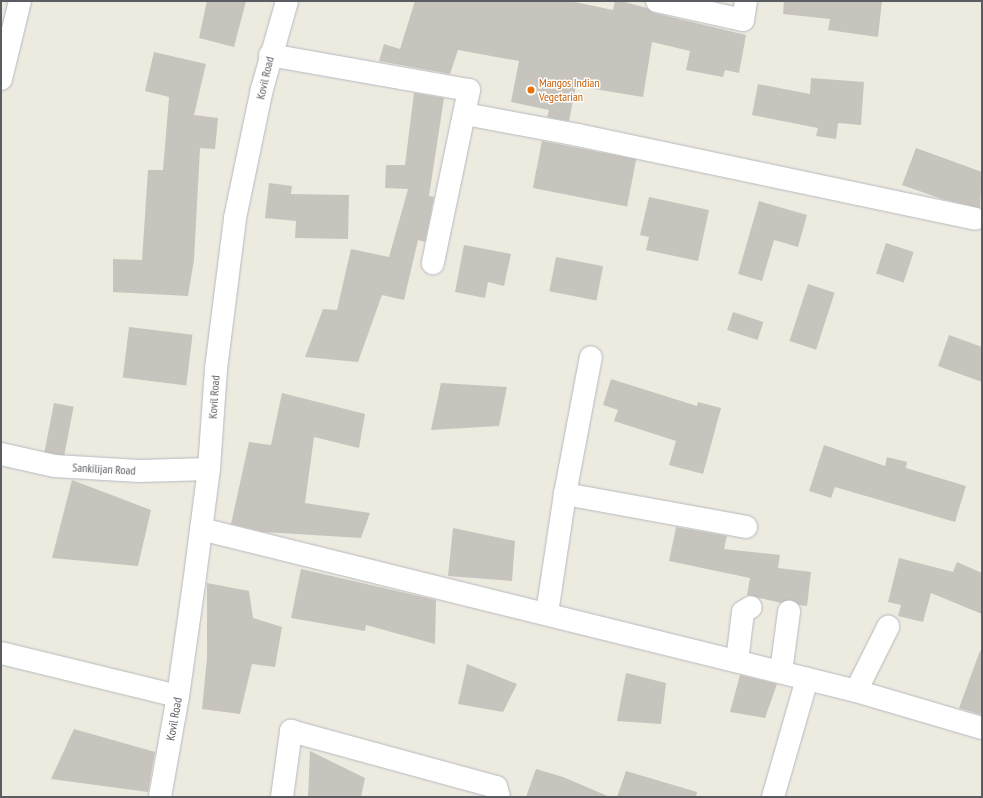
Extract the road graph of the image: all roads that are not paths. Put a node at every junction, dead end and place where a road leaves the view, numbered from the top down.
1 (20, 1) edge
2 (287, 1) edge
3 (657, 1) edge
4 (746, 1) edge
5 (270, 54) junction
6 (1, 79) edge
7 (464, 114) junction
8 (975, 220) dead end
9 (433, 263) dead end
10 (590, 357) dead end
11 (1, 454) edge
12 (209, 469) junction
13 (565, 494) junction
14 (746, 527) dead end
15 (201, 529) junction
16 (751, 607) dead end
17 (789, 612) dead end
18 (547, 613) junction
19 (888, 627) dead end
20 (1, 653) edge
21 (738, 661) junction
22 (781, 672) junction
23 (807, 679) junction
24 (856, 691) junction
25 (178, 696) junction
26 (982, 728) edge
27 (160, 797) edge
28 (282, 797) edge
29 (499, 797) edge
30 (773, 797) edge

1 - 6 street
2 - 5 street, Kovil Road
3 - 4 street
5 - 7 street
5 - 12 street, Kovil Road
7 - 8 street
7 - 9 street
10 - 13 street
11 - 12 street, Sankilijan Road
12 - 15 street, Kovil Road
13 - 14 street
13 - 18 street
15 - 18 street
15 - 25 street, Kovil Road
16 - 21 street
17 - 22 street
18 - 21 street
19 - 24 street
20 - 25 street
21 - 22 street
22 - 23 street
23 - 24 street
23 - 30 street
24 - 26 street
25 - 27 street, Kovil Road
28 - 29 street

